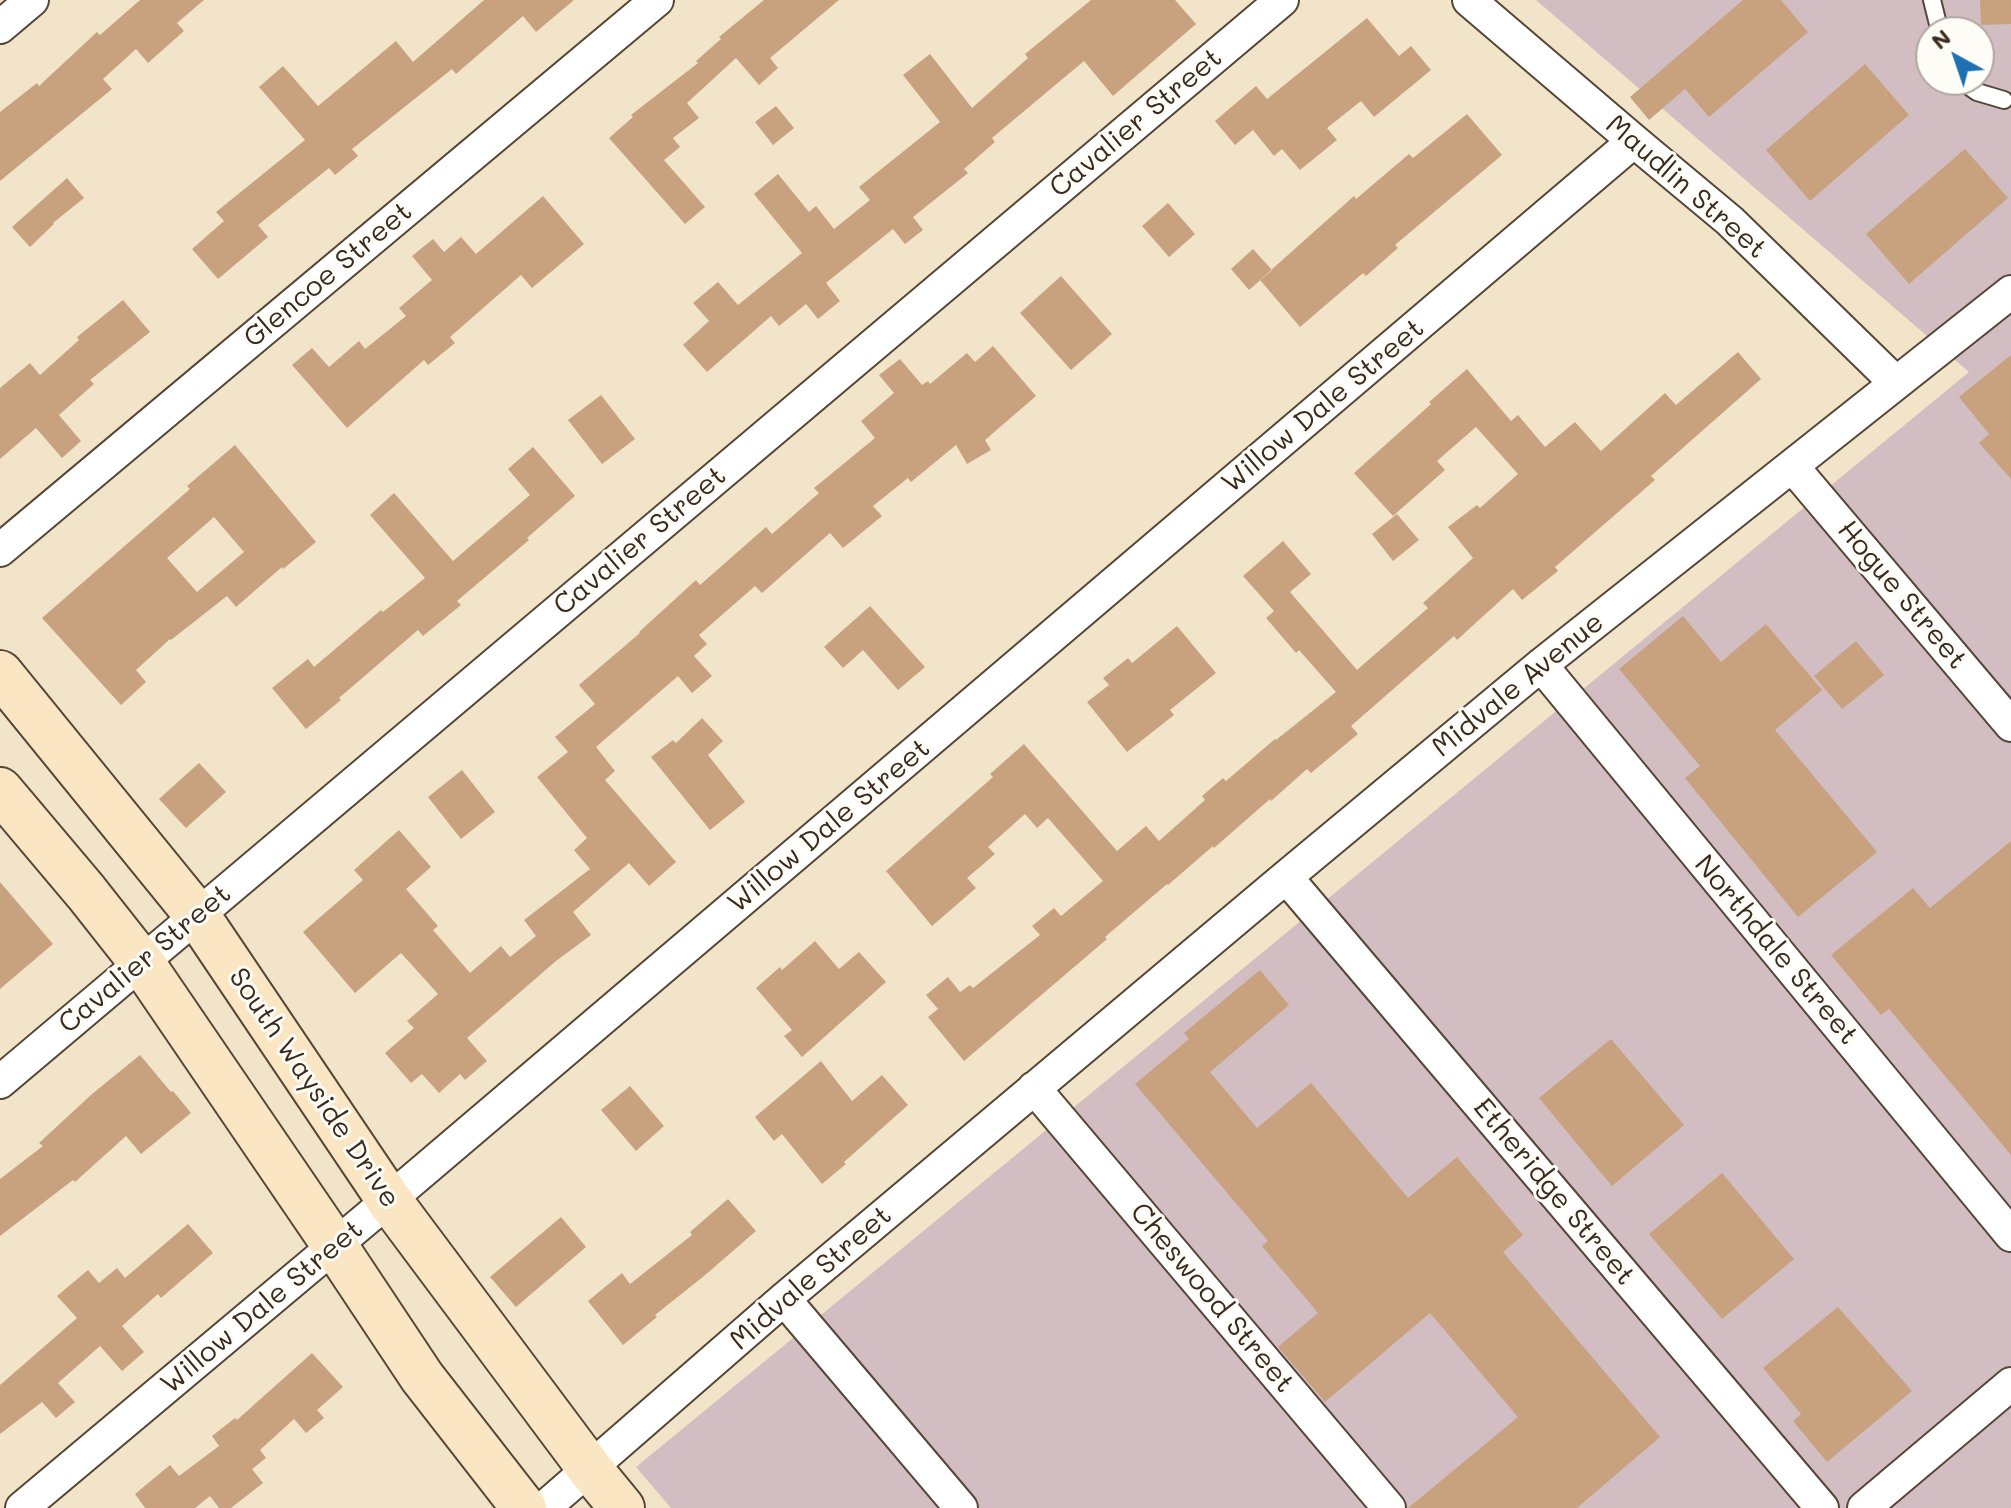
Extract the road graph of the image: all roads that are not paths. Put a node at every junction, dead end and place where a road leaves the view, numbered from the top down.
1 (32, 0) edge
2 (657, 0) edge
3 (1282, 0) edge
4 (1469, 0) edge
5 (0, 27) edge
6 (1990, 96) edge
7 (2004, 100) dead end
8 (1634, 141) junction
9 (2011, 292) edge
10 (1896, 383) junction
11 (1792, 466) junction
12 (0, 550) edge
13 (1541, 665) junction
14 (0, 673) edge
15 (2011, 725) edge
16 (0, 790) edge
17 (1286, 877) junction
18 (197, 915) junction
19 (142, 963) junction
20 (0, 1082) edge
21 (1034, 1088) junction
22 (389, 1200) junction
23 (2011, 1235) edge
24 (335, 1246) junction
25 (784, 1299) junction
26 (2011, 1384) edge
27 (590, 1469) junction
28 (22, 1508) edge
29 (524, 1508) edge
30 (544, 1508) edge
31 (622, 1508) edge
32 (961, 1508) edge
33 (1389, 1508) edge
34 (1822, 1508) edge
35 (1864, 1508) edge

1 - 5 street
2 - 12 street, Glencoe Street
3 - 18 street, Cavalier Street
4 - 8 street, Maudlin Street
6 - 7 lane
8 - 10 street, Maudlin Street
8 - 22 street, Willow Dale Street
9 - 10 street, Midvale Avenue
10 - 11 street, Midvale Avenue
11 - 13 street, Midvale Avenue
11 - 15 street, Hogue Street
13 - 17 street, Midvale Avenue
13 - 23 street, Northdale Street
14 - 18 main road, South Wayside Drive
16 - 19 main road
17 - 21 street, Midvale Avenue
17 - 34 street, Etheridge Street
18 - 19 street, Cavalier Street
18 - 22 main road, South Wayside Drive
19 - 20 street, Cavalier Street
19 - 24 main road
21 - 25 street, Midvale Street
21 - 33 street, Cheswood Street
22 - 24 street, Willow Dale Street
22 - 27 main road, South Wayside Drive
24 - 28 street, Willow Dale Street
24 - 29 main road
25 - 27 street, Midvale Street
25 - 32 street
26 - 35 street
27 - 30 street
27 - 31 main road, South Wayside Drive

